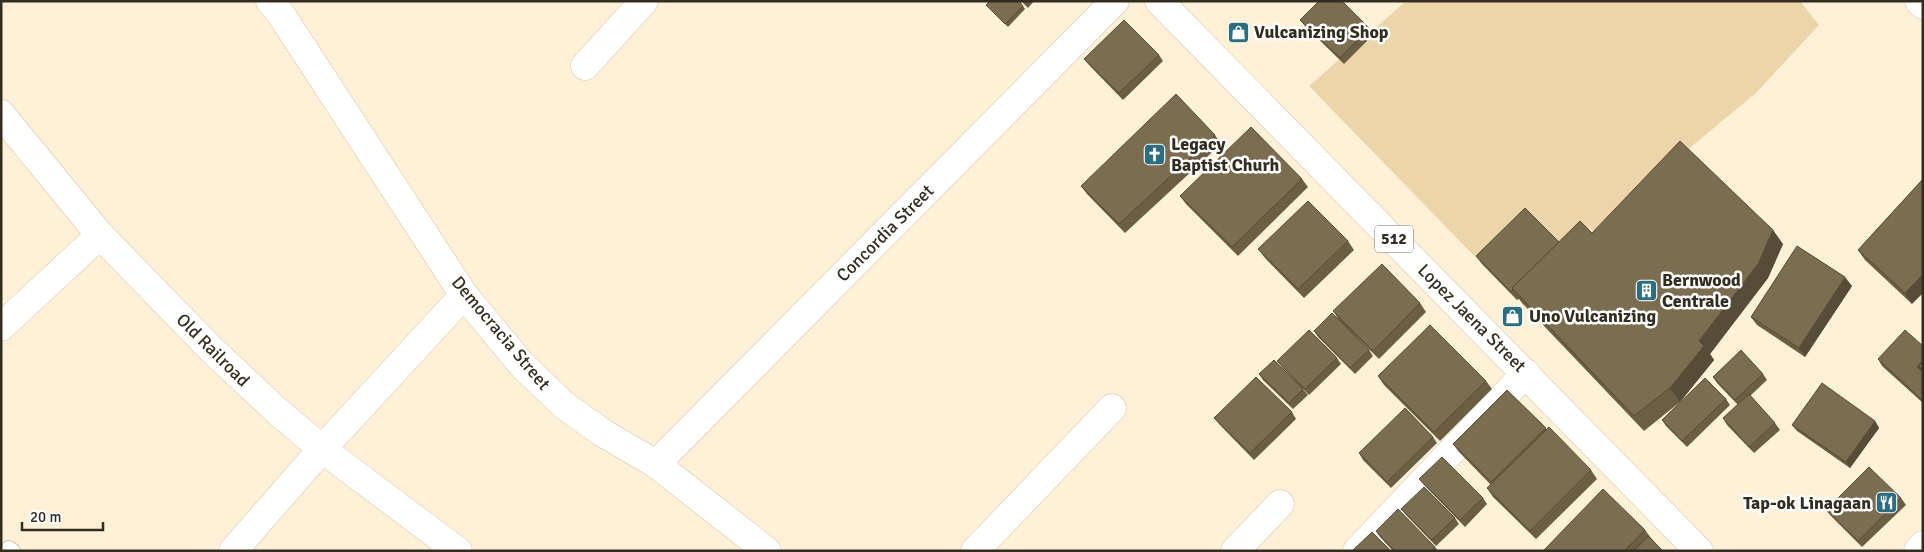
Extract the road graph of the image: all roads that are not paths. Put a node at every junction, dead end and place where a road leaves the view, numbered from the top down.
1 (644, 1) edge
2 (1115, 1) edge
3 (1159, 1) edge
4 (1919, 1) edge
5 (280, 5) edge
6 (1923, 5) edge
7 (585, 66) dead end
8 (2, 115) edge
9 (100, 235) junction
10 (464, 295) junction
11 (1, 327) edge
12 (1526, 373) junction
13 (1112, 408) dead end
14 (322, 449) junction
15 (656, 464) junction
16 (1280, 504) dead end
17 (1923, 545) edge
18 (233, 551) edge
19 (458, 551) edge
20 (767, 551) edge
21 (975, 551) edge
22 (1235, 551) edge
23 (1357, 551) edge
24 (1699, 551) edge
25 (1918, 551) edge

1 - 7 street
2 - 15 street, Concordia Street
3 - 12 street, Lopez Jaena Street / 512
4 - 6 street
5 - 10 street, Democracia Street
8 - 9 street, Old Railroad
9 - 11 street
9 - 14 street, Old Railroad
10 - 14 street
10 - 15 street, Democracia Street
12 - 23 street
12 - 24 street, Lopez Jaena Street / 512
13 - 21 street
14 - 18 street
14 - 19 street, Old Railroad
15 - 20 street, Democracia Street
16 - 22 street
17 - 25 street

